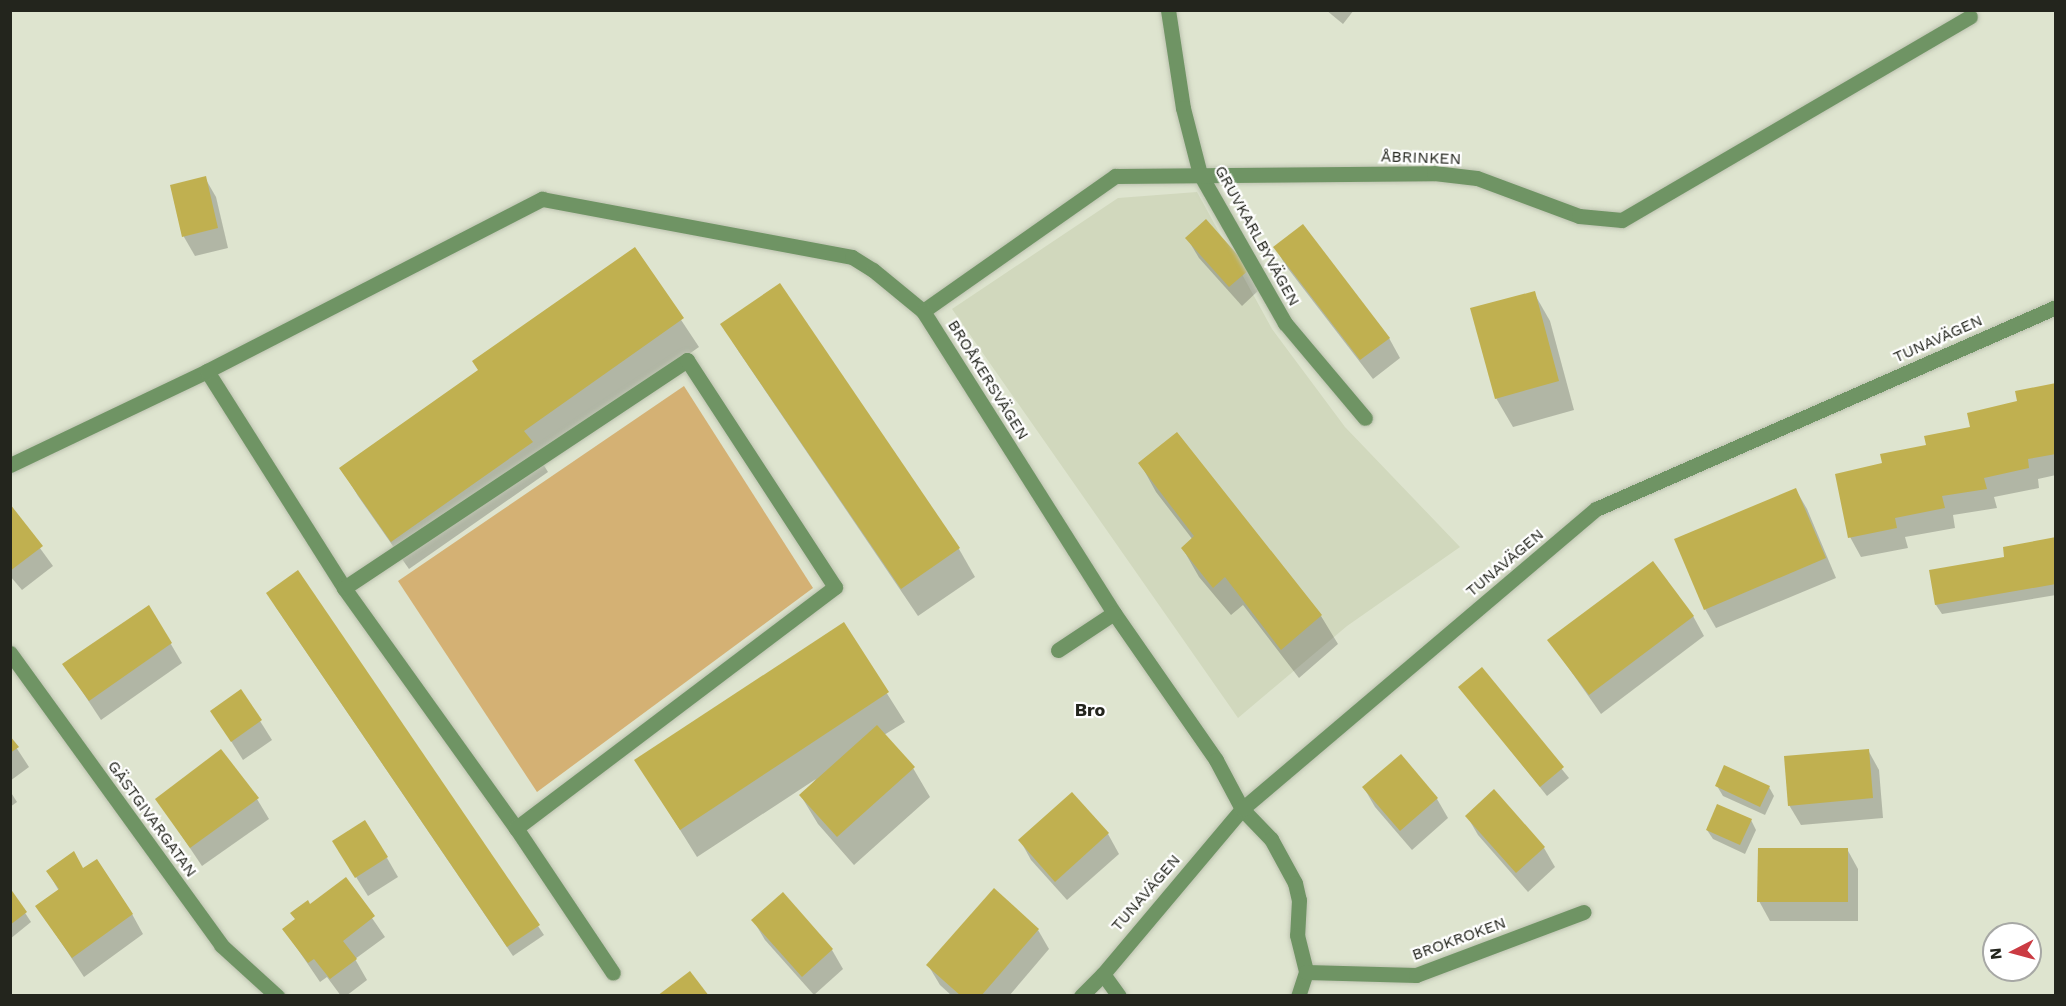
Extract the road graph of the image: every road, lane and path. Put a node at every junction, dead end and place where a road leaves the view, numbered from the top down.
1 (1168, 10) edge
2 (1970, 16) dead end
3 (1200, 174) junction
4 (2055, 308) edge
5 (924, 311) junction
6 (207, 371) junction
7 (1365, 418) dead end
8 (10, 465) edge
9 (344, 588) junction
10 (1114, 613) junction
11 (1058, 650) dead end
12 (10, 653) edge
13 (1242, 809) junction
14 (516, 828) junction
15 (1584, 912) dead end
16 (1306, 972) junction
17 (613, 973) dead end
18 (1103, 974) junction
19 (277, 996) edge
20 (1081, 996) edge
21 (1119, 996) edge
22 (1298, 996) edge

1 - 3 street, GRUVKARLBYVÄGEN
2 - 3 street, ÅBRINKEN
3 - 5 street, ÅBRINKEN
3 - 7 street, GRUVKARLBYVÄGEN
4 - 13 street, TUNAVÄGEN
5 - 6 street, BROÅKERSVÄGEN
5 - 10 street, BROÅKERSVÄGEN
6 - 8 street
6 - 9 street
9 - 14 street
9 - 14 street
10 - 11 street
10 - 13 street, BROÅKERSVÄGEN
12 - 19 street, GÄSTGIVARGATAN
13 - 16 street, BROÅKERSVÄGEN
13 - 18 street, TUNAVÄGEN
14 - 17 street
15 - 16 street, BROKROKEN
16 - 22 street
18 - 20 street, TUNAVÄGEN
18 - 21 street

